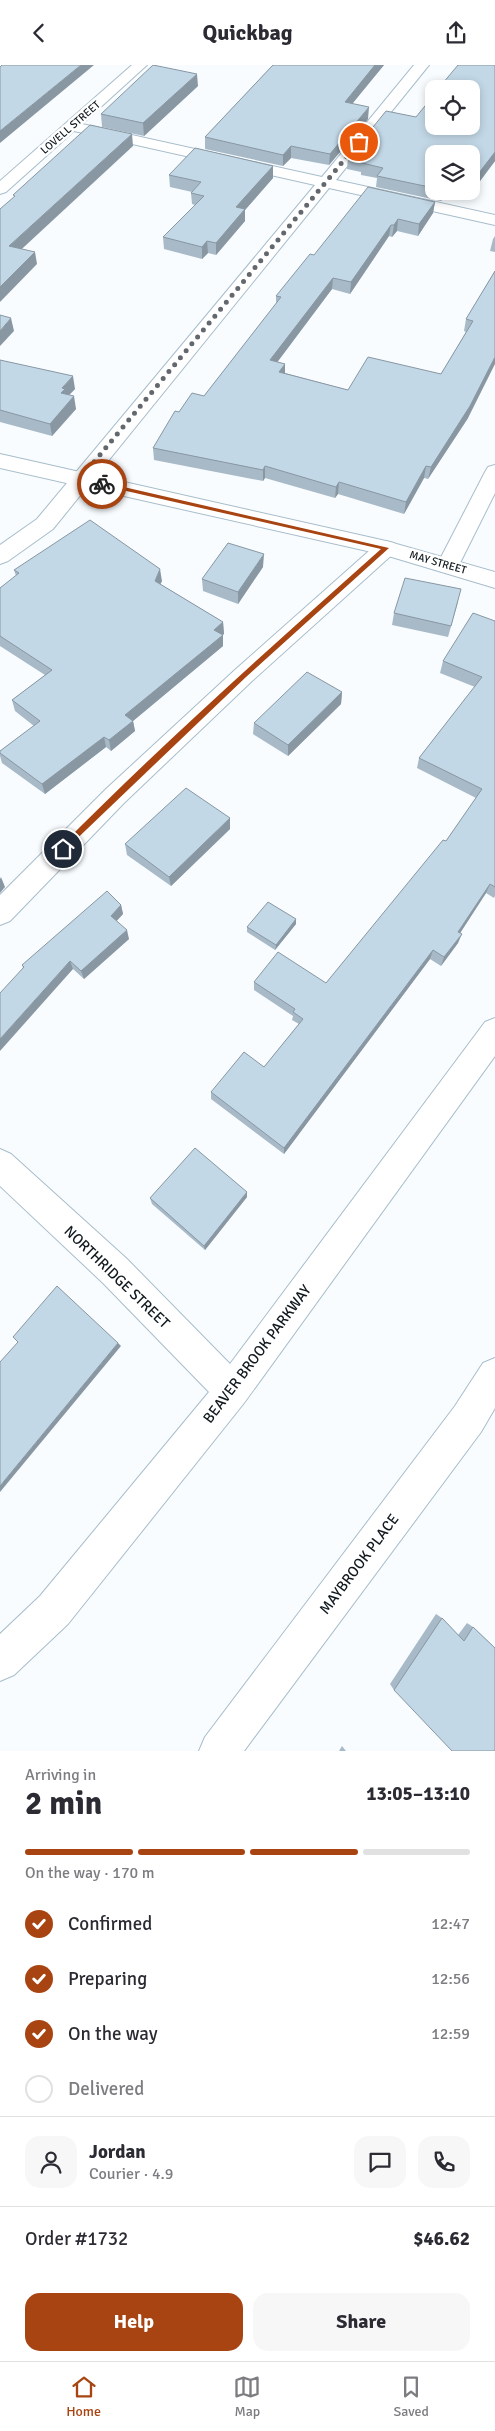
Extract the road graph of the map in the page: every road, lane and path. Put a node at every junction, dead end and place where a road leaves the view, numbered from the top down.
1 (140, 65) edge
2 (422, 65) edge
3 (71, 125) junction
4 (326, 182) junction
5 (0, 189) edge
6 (495, 220) edge
7 (0, 461) edge
8 (495, 472) edge
9 (80, 479) junction
10 (386, 548) junction
11 (0, 555) edge
12 (448, 565) junction
13 (495, 580) edge
14 (0, 913) edge
15 (495, 1031) edge
16 (0, 1165) edge
17 (495, 1375) edge
18 (232, 1391) junction
19 (0, 1661) edge
20 (219, 1751) edge

1 - 3 street, LOVELL STREET
2 - 4 street
3 - 4 street
3 - 5 street, LOVELL STREET
4 - 6 street
4 - 9 street
7 - 9 street, MAY STREET
8 - 12 street
9 - 10 street, MAY STREET
9 - 11 street
10 - 12 street, MAY STREET
10 - 14 street
12 - 13 street, MAY STREET
15 - 18 street, BEAVER BROOK PARKWAY
16 - 18 street, NORTHRIDGE STREET
17 - 20 street, MAYBROOK PLACE
18 - 19 street, BEAVER BROOK PARKWAY

